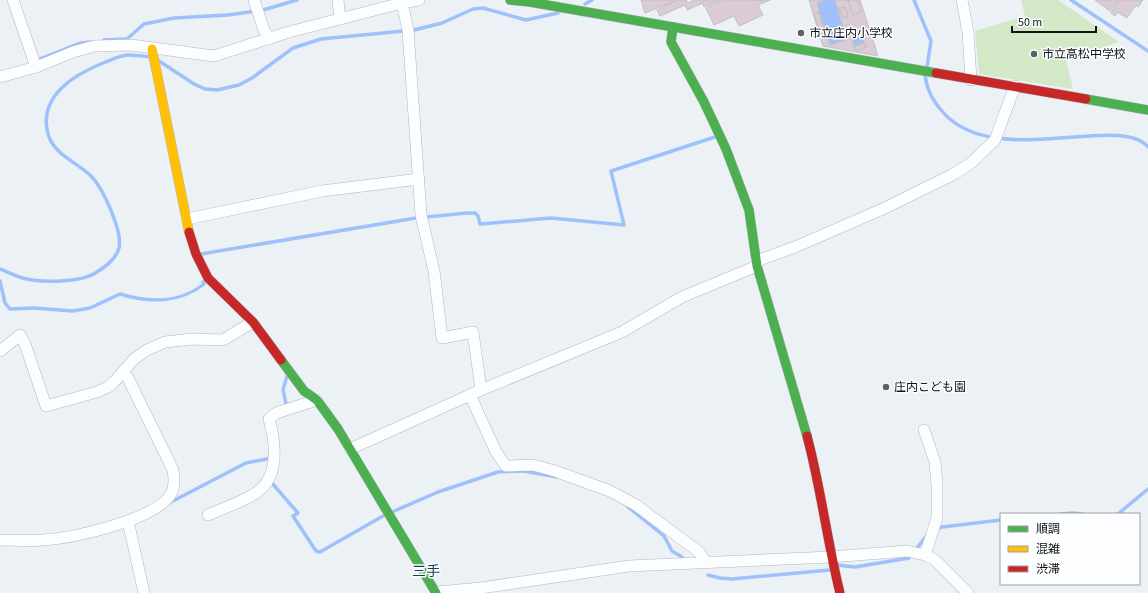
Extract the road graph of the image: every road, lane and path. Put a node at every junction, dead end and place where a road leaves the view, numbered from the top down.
1 (13, 0) edge
2 (338, 0) edge
3 (419, 0) edge
4 (510, 0) edge
5 (962, 0) edge
6 (402, 2) junction
7 (257, 7) edge
8 (340, 19) junction
9 (673, 27) junction
10 (270, 39) junction
11 (154, 56) junction
12 (35, 63) junction
13 (0, 77) edge
14 (971, 80) junction
15 (1015, 86) junction
16 (1148, 110) edge
17 (419, 179) junction
18 (187, 219) junction
19 (759, 262) junction
20 (251, 323) junction
21 (0, 351) edge
22 (122, 372) junction
23 (481, 390) junction
24 (470, 395) junction
25 (317, 400) junction
26 (924, 430) dead end
27 (350, 449) junction
28 (208, 515) dead end
29 (129, 524) junction
30 (0, 540) edge
31 (918, 553) junction
32 (706, 562) junction
33 (833, 565) junction
34 (144, 593) edge
35 (436, 593) edge
36 (840, 593) edge
37 (968, 593) edge

1 - 12 street
2 - 8 street
3 - 6 street
4 - 9 street
5 - 14 street
6 - 8 street
6 - 17 street
7 - 10 street
8 - 10 street
9 - 14 street
9 - 19 street
10 - 11 street
11 - 12 street
11 - 18 street
12 - 13 street
14 - 15 street
15 - 16 street
15 - 19 street
17 - 18 street
17 - 23 street
18 - 20 street
19 - 23 street
19 - 33 street
20 - 22 street
20 - 25 street
21 - 22 street
22 - 29 street
23 - 24 street
24 - 27 street
24 - 32 street
25 - 27 street
25 - 28 street
26 - 31 street
27 - 35 street
29 - 30 street
29 - 34 street
31 - 33 street
31 - 37 street
32 - 33 street
32 - 35 street
33 - 36 street

